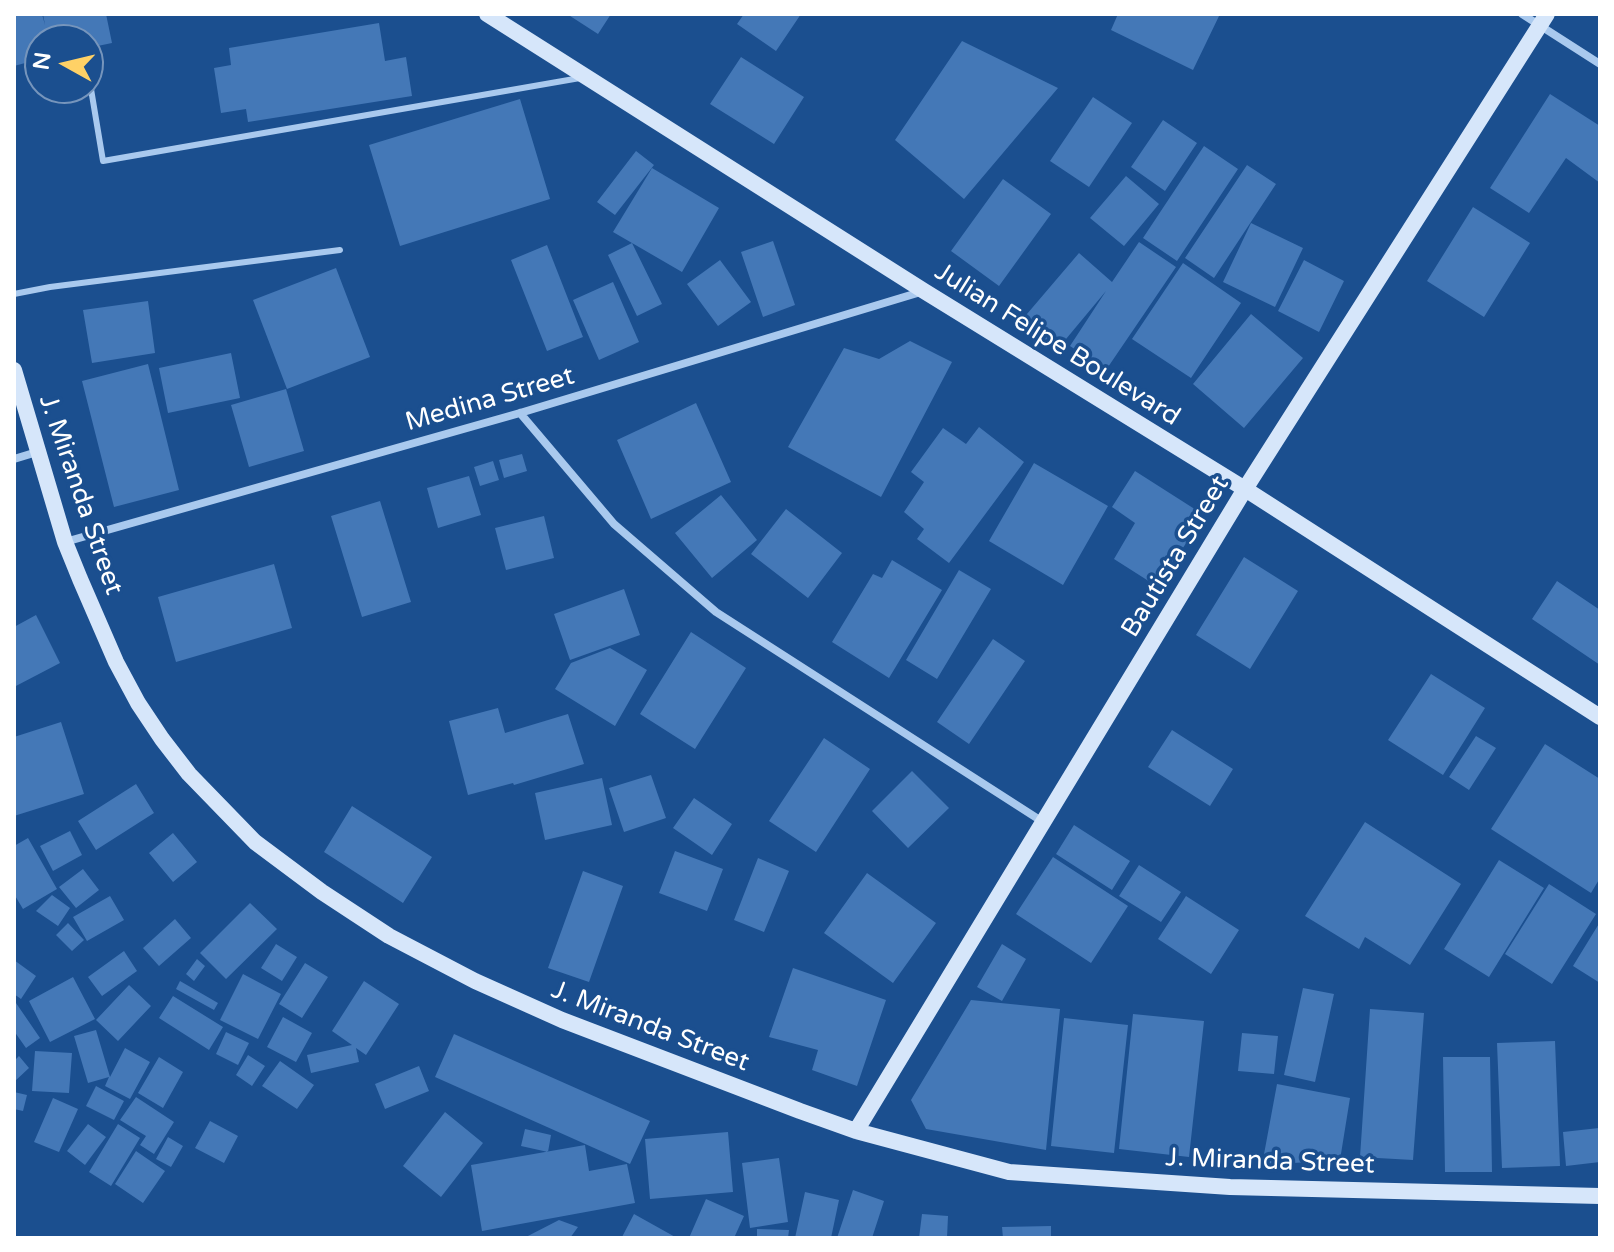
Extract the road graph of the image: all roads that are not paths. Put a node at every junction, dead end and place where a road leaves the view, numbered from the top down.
1 (487, 14) edge
2 (1522, 14) edge
3 (1543, 20) edge
4 (1600, 64) edge
5 (589, 77) junction
6 (94, 104) edge
7 (340, 250) dead end
8 (924, 291) junction
9 (14, 294) edge
10 (14, 370) edge
11 (520, 413) junction
12 (37, 452) junction
13 (14, 459) edge
14 (1245, 489) junction
15 (65, 542) junction
16 (1600, 717) edge
17 (1043, 822) junction
18 (856, 1131) junction
19 (1600, 1196) edge

1 - 5 main road, Julian Felipe Boulevard
2 - 3 street
3 - 4 street
3 - 14 main road, Bautista Street
5 - 6 lane
5 - 8 main road, Julian Felipe Boulevard
7 - 9 lane
8 - 11 street, Medina Street
8 - 14 main road, Julian Felipe Boulevard
10 - 12 main road, J. Miranda Street
11 - 15 street, Medina Street
11 - 17 street
12 - 13 street
12 - 15 main road, J. Miranda Street
14 - 16 main road, Julian Felipe Boulevard
14 - 17 main road, Bautista Street
15 - 18 main road, J. Miranda Street
17 - 18 main road, Bautista Street
18 - 19 main road, J. Miranda Street

